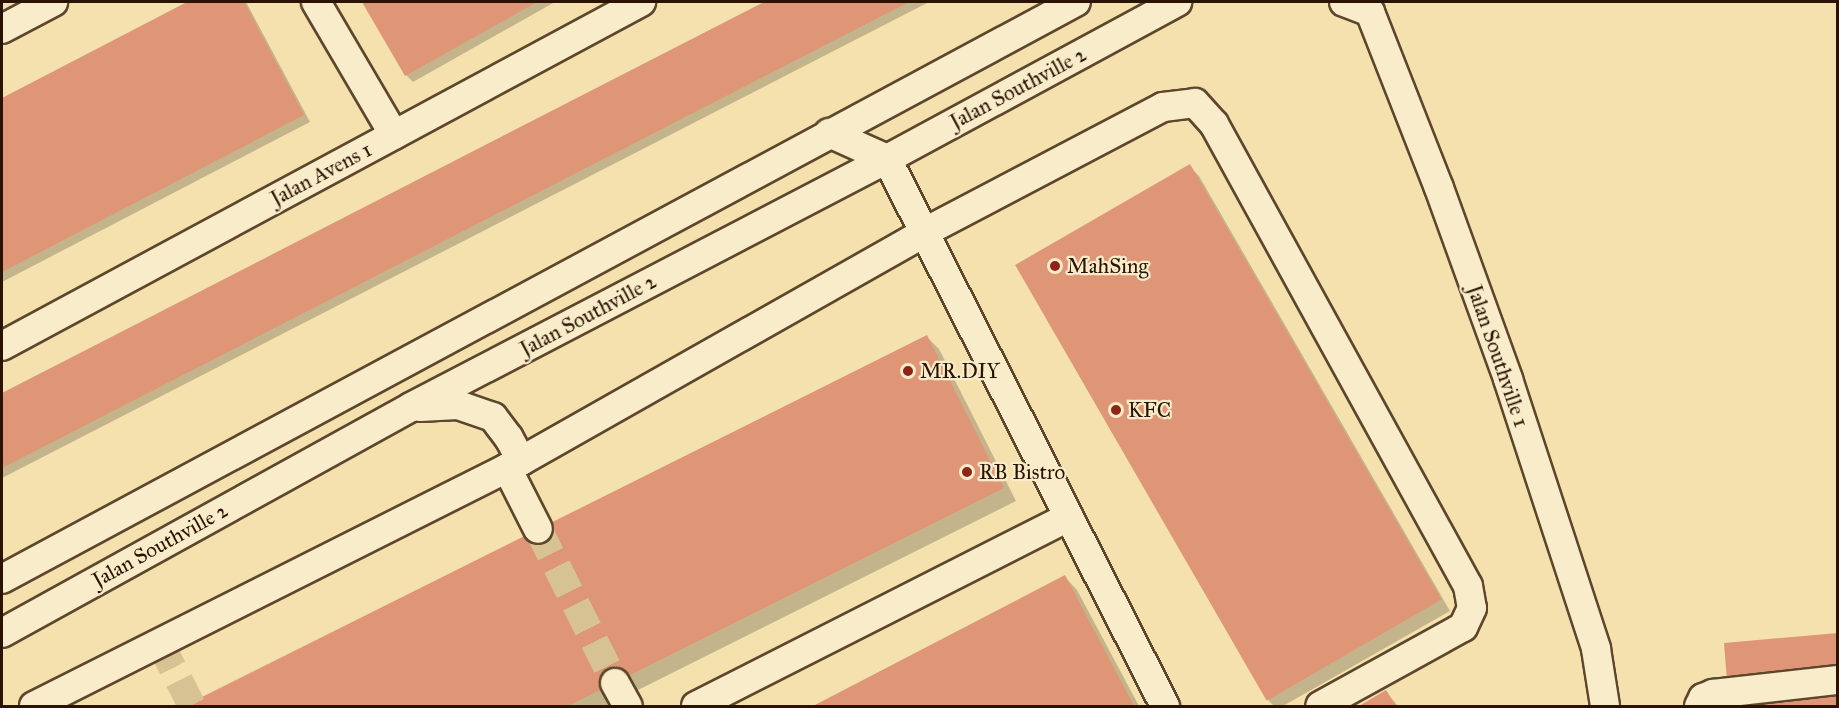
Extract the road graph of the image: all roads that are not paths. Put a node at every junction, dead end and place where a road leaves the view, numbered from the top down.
1 (53, 2) edge
2 (316, 2) edge
3 (641, 2) edge
4 (1076, 2) edge
5 (1177, 2) edge
6 (1360, 5) edge
7 (2, 29) edge
8 (829, 133) junction
9 (394, 135) junction
10 (887, 159) junction
11 (925, 232) junction
12 (2, 346) edge
13 (411, 407) junction
14 (514, 465) junction
15 (1069, 517) junction
16 (538, 529) tunnel mouth
17 (2, 579) edge
18 (2, 633) edge
19 (1838, 680) edge
20 (34, 706) edge
21 (696, 706) edge
22 (1165, 706) edge
23 (1320, 706) edge
24 (1605, 706) edge
25 (1699, 706) edge

1 - 7 street
2 - 9 street
3 - 9 street, Jalan Avens 1
4 - 8 street
5 - 10 street, Jalan Southville 2
6 - 24 street, Jalan Southville 1
8 - 10 street
8 - 17 street
9 - 12 street, Jalan Avens 1
10 - 11 street
10 - 13 street, Jalan Southville 2
11 - 14 street
11 - 15 street
11 - 23 street
13 - 14 street
13 - 18 street, Jalan Southville 2
14 - 16 street
14 - 20 street
15 - 21 street
15 - 22 street
19 - 25 street

